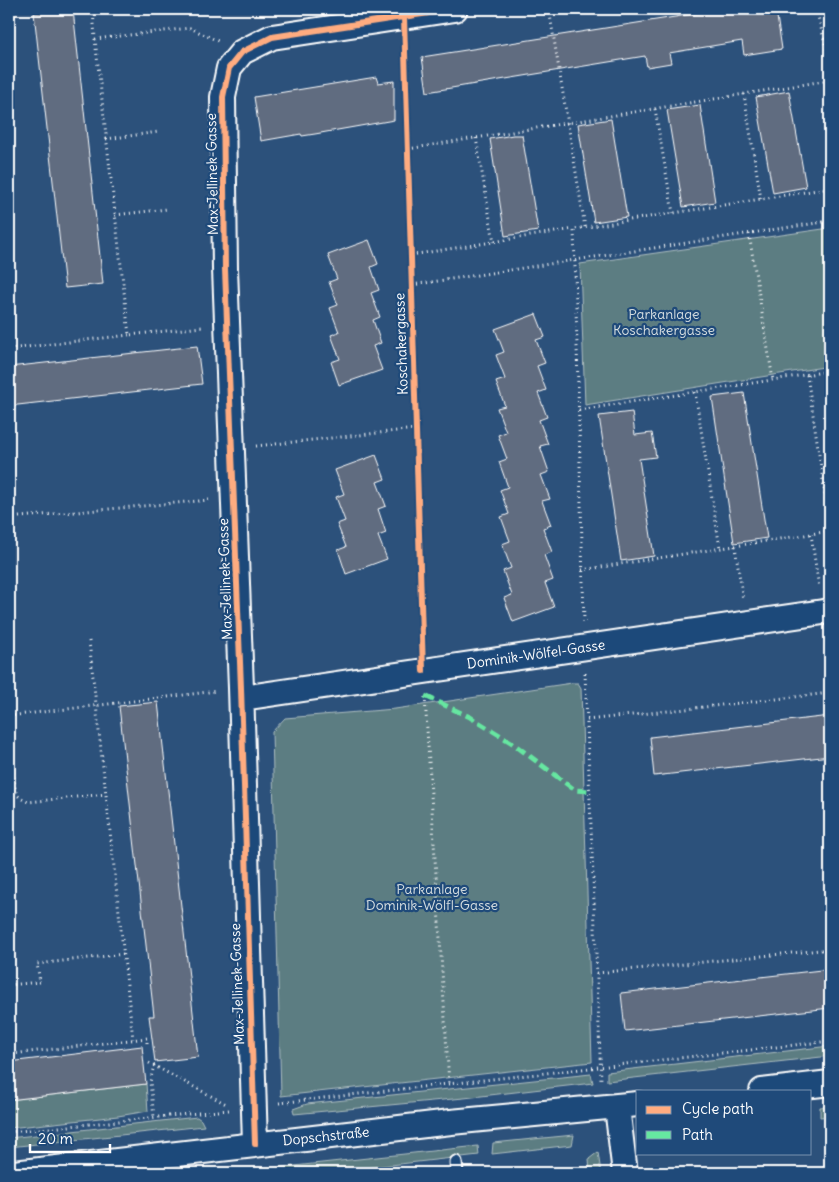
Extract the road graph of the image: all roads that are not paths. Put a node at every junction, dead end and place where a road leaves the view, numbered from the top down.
1 (455, 9) edge
2 (826, 612) edge
3 (242, 693) junction
4 (830, 1083) edge
5 (770, 1090) edge
6 (627, 1105) edge
7 (255, 1144) junction
8 (14, 1173) edge
9 (625, 1173) edge

1 - 3 street, Max-Jellinek-Gasse
2 - 3 street, Dominik-Wölfel-Gasse
3 - 7 street, Max-Jellinek-Gasse
4 - 5 street
6 - 7 street, Dopschstraße
6 - 9 street
7 - 8 street, Dopschstraße

